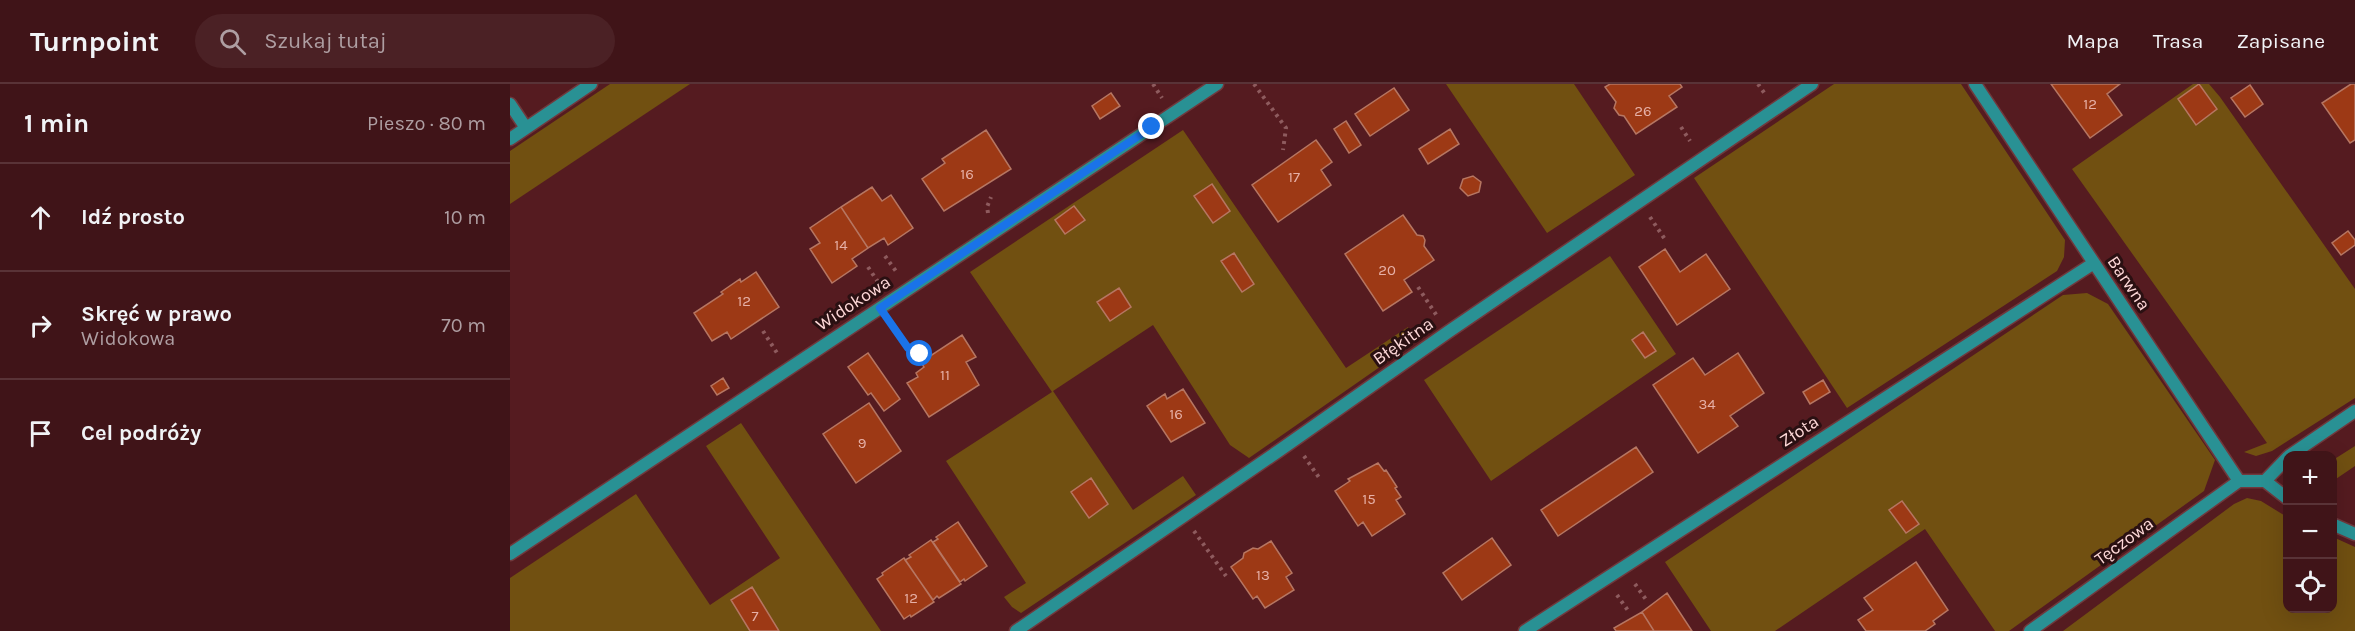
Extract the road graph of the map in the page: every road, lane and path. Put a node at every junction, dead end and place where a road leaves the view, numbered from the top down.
1 (591, 84) edge
2 (1217, 84) edge
3 (1254, 84) edge
4 (1812, 84) edge
5 (1975, 84) edge
6 (510, 104) edge
7 (526, 128) junction
8 (510, 140) edge
9 (1283, 150) dead end
10 (1640, 202) junction
11 (1666, 241) dead end
12 (2094, 263) junction
13 (1418, 287) dead end
14 (880, 308) junction
15 (1448, 332) junction
16 (920, 354) dead end
17 (2355, 411) edge
18 (2295, 451) edge
19 (2283, 462) edge
20 (2239, 481) junction
21 (2265, 482) junction
22 (2283, 496) edge
23 (1184, 516) junction
24 (2337, 526) edge
25 (2355, 534) edge
26 (510, 554) edge
27 (1226, 576) dead end
28 (1016, 631) edge
29 (1525, 631) edge
30 (2030, 631) edge

1 - 7 street
2 - 14 street, Widokowa
3 - 9 path
4 - 10 street, Błękitna
5 - 12 street, Barwna
6 - 7 street
7 - 8 street
10 - 11 path
10 - 15 street, Błękitna
12 - 20 street, Barwna
12 - 29 street, Złota
13 - 15 path
14 - 16 path
14 - 26 street, Widokowa
15 - 23 street, Błękitna
17 - 18 street
19 - 21 street
20 - 21 street
20 - 30 street, Tęczowa
21 - 22 street
23 - 27 path
23 - 28 street, Błękitna
24 - 25 street

